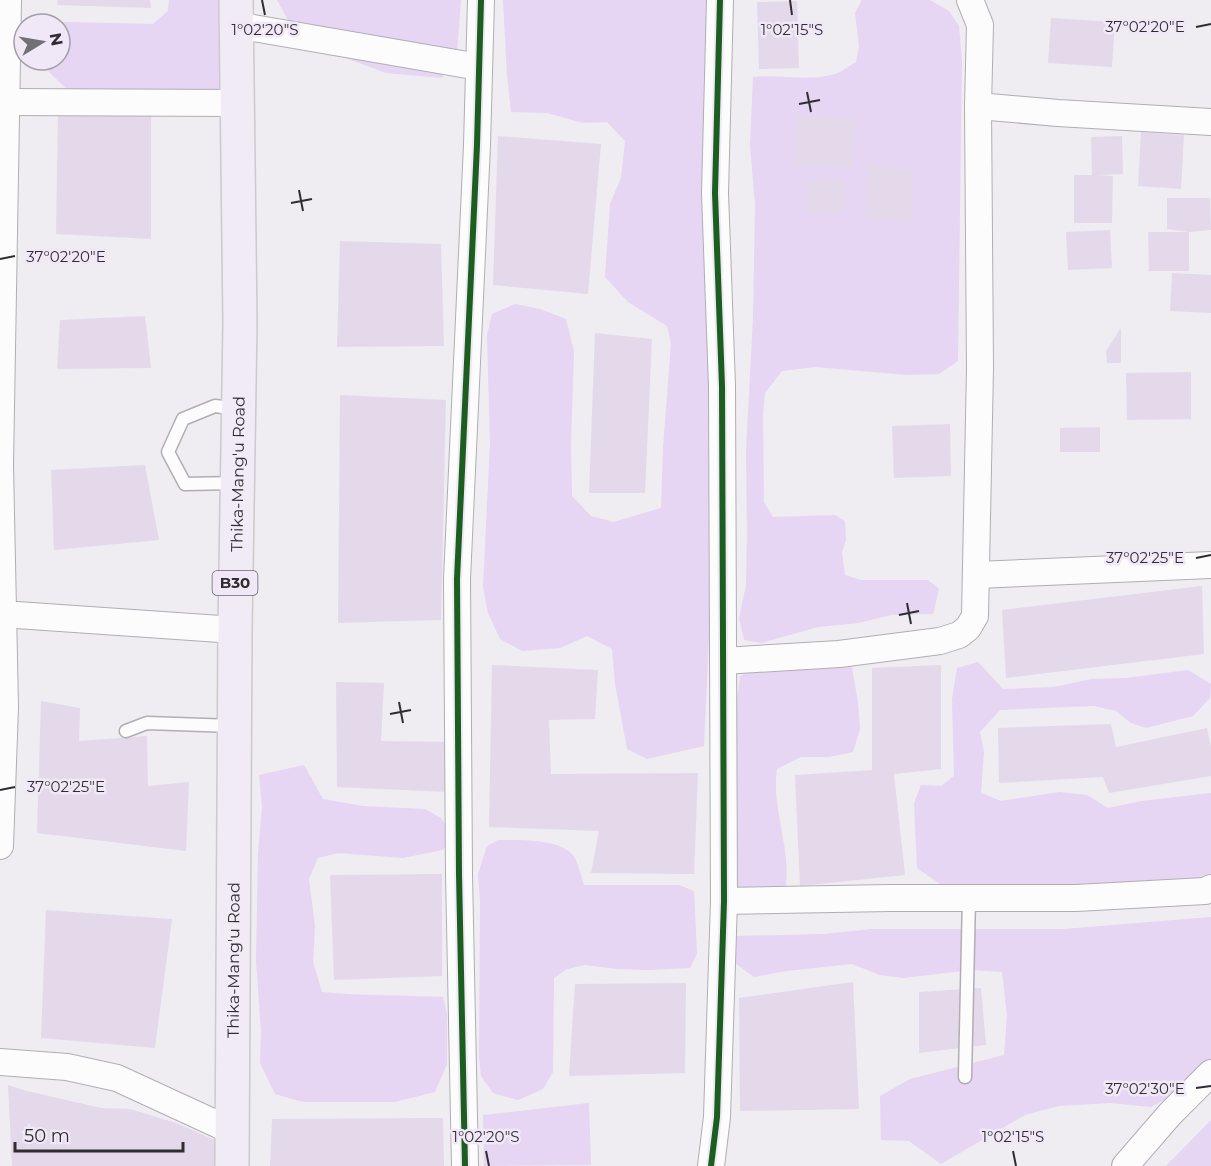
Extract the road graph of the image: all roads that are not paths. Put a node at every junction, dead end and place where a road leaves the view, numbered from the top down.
1 (8, 0) edge
2 (481, 0) edge
3 (720, 0) edge
4 (970, 0) edge
5 (236, 13) edge
6 (479, 67) junction
7 (7, 102) junction
8 (237, 103) junction
9 (978, 106) junction
10 (1211, 122) edge
11 (2, 212) edge
12 (238, 409) junction
13 (0, 465) edge
14 (237, 483) junction
15 (1211, 565) edge
16 (977, 575) junction
17 (2, 614) junction
18 (235, 630) junction
19 (723, 661) junction
20 (3, 707) edge
21 (234, 726) junction
22 (126, 731) dead end
23 (0, 846) edge
24 (1211, 888) edge
25 (969, 897) junction
26 (724, 901) junction
27 (0, 1062) edge
28 (1211, 1073) edge
29 (965, 1077) dead end
30 (232, 1131) junction
31 (232, 1166) edge
32 (465, 1166) edge
33 (711, 1166) edge
34 (1125, 1166) edge

1 - 7 street
2 - 6 street
3 - 19 street
4 - 9 street
5 - 6 street
5 - 8 highway, Thika-Mang'u Road / B30
6 - 32 street
7 - 8 street
7 - 11 street
8 - 12 highway, Thika-Mang'u Road / B30
9 - 10 street
9 - 16 street
11 - 13 street
12 - 14 highway, Thika-Mang'u Road / B30
12 - 14 lane
13 - 17 street
14 - 18 highway, Thika-Mang'u Road / B30
15 - 16 street
16 - 19 street
17 - 18 street
17 - 20 street
18 - 21 highway, Thika-Mang'u Road / B30
19 - 26 street
20 - 23 street
21 - 22 lane
21 - 30 highway, Thika-Mang'u Road / B30
24 - 25 street
25 - 26 street
25 - 29 lane
26 - 33 street
27 - 30 street
28 - 34 street
30 - 31 highway, Thika-Mang'u Road / B30

